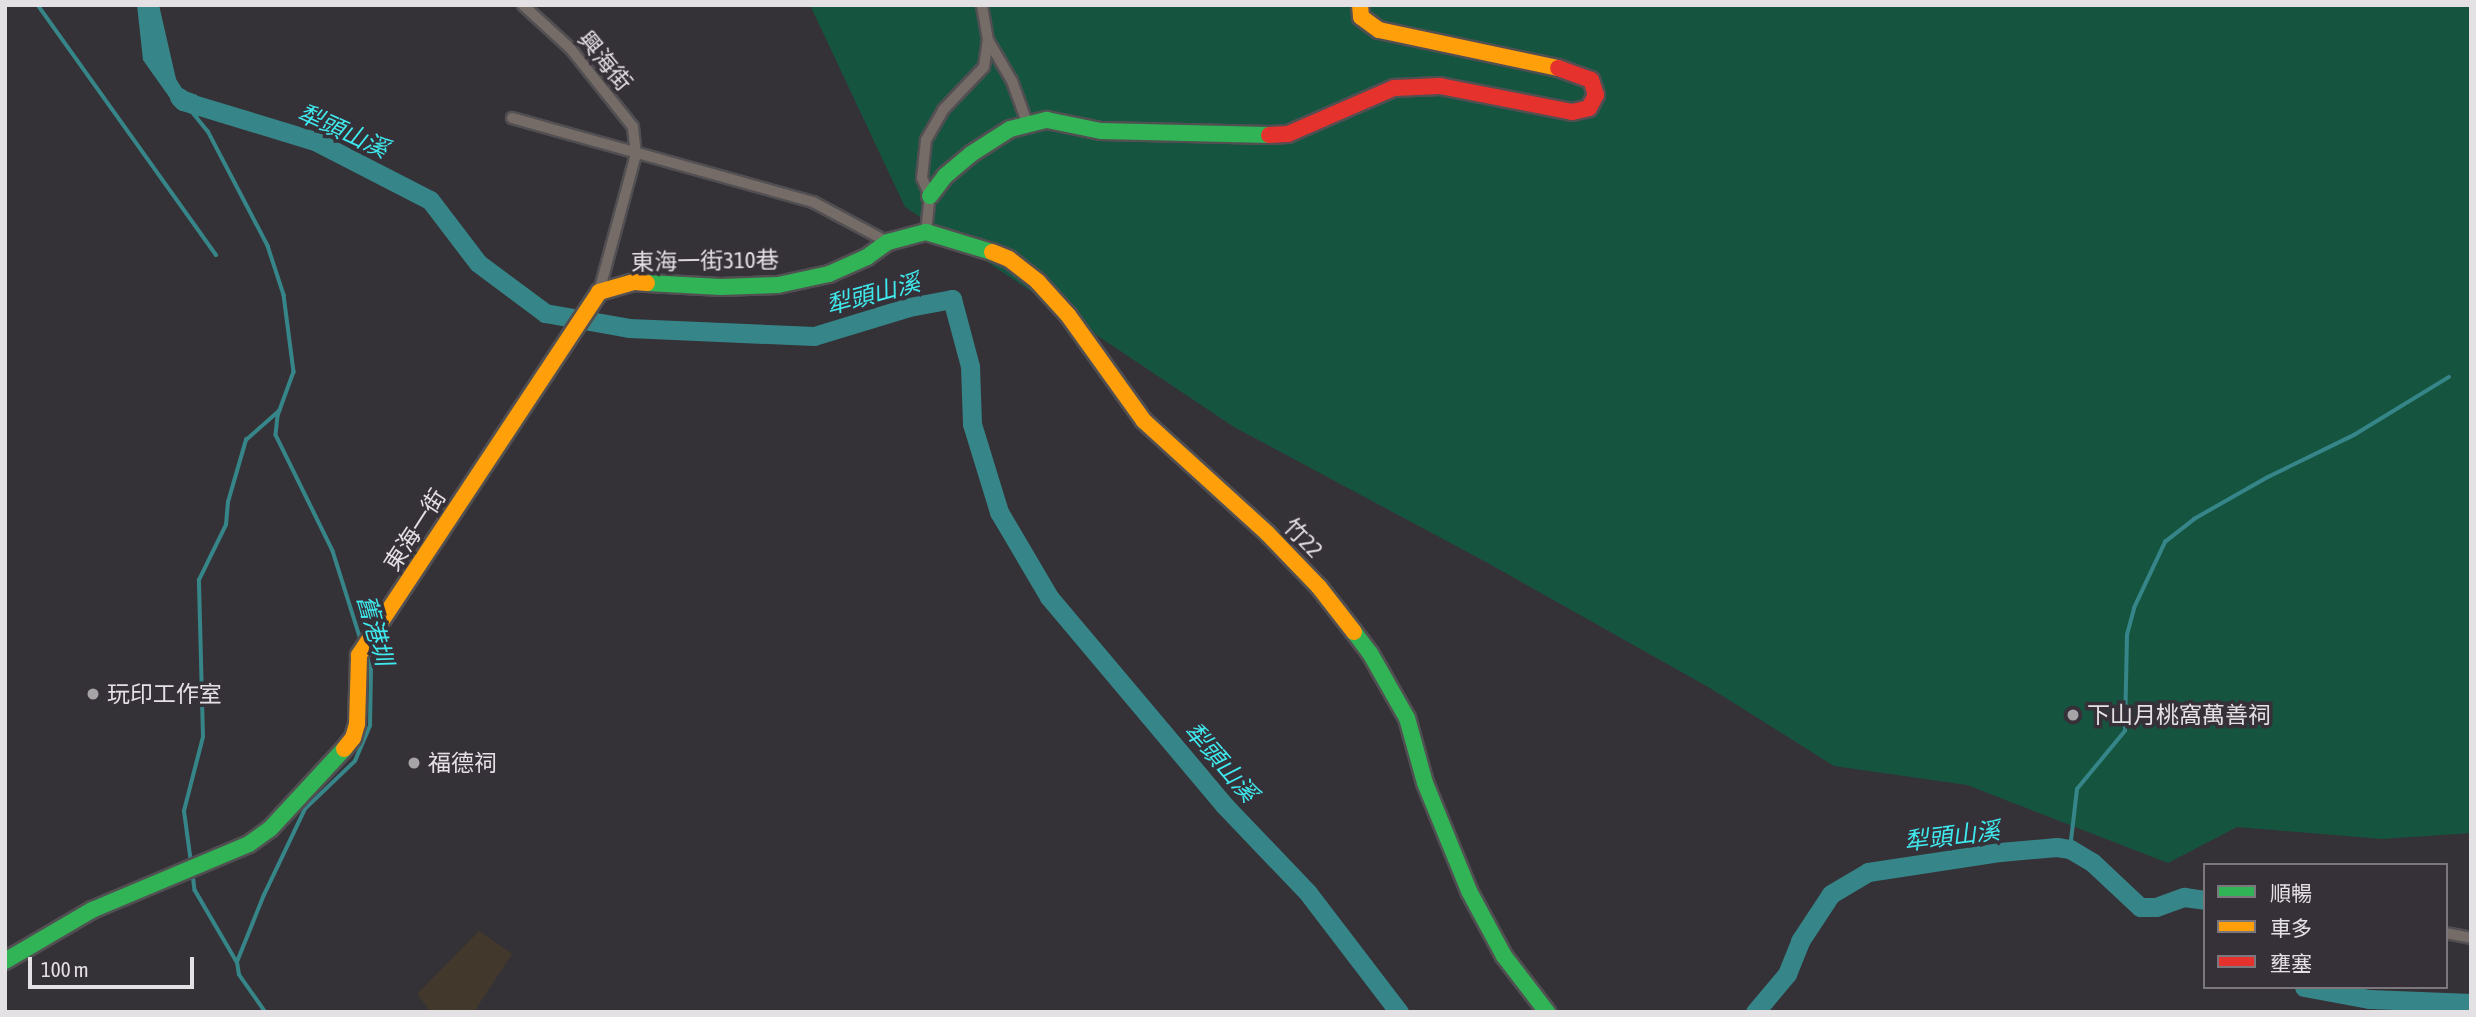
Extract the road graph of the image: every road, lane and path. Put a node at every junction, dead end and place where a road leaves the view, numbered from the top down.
1 (523, 5) edge
2 (982, 5) edge
3 (1360, 5) edge
4 (988, 40) junction
5 (512, 118) dead end
6 (1028, 125) junction
7 (636, 154) junction
8 (930, 196) junction
9 (926, 232) junction
10 (888, 242) junction
11 (599, 292) junction
12 (2448, 933) edge
13 (2471, 938) edge
14 (5, 961) edge
15 (1547, 1012) edge

1 - 7 street, 興海街
2 - 4 street
3 - 6 street
4 - 6 street
4 - 8 street
5 - 7 street
6 - 8 street
7 - 10 street
7 - 11 street
8 - 9 street
9 - 10 street, 竹22 / 竹22
9 - 15 street, 竹22 / 竹22
10 - 11 street, 東海一街310巷 / 竹22
11 - 14 street, 東海一街
12 - 13 street

